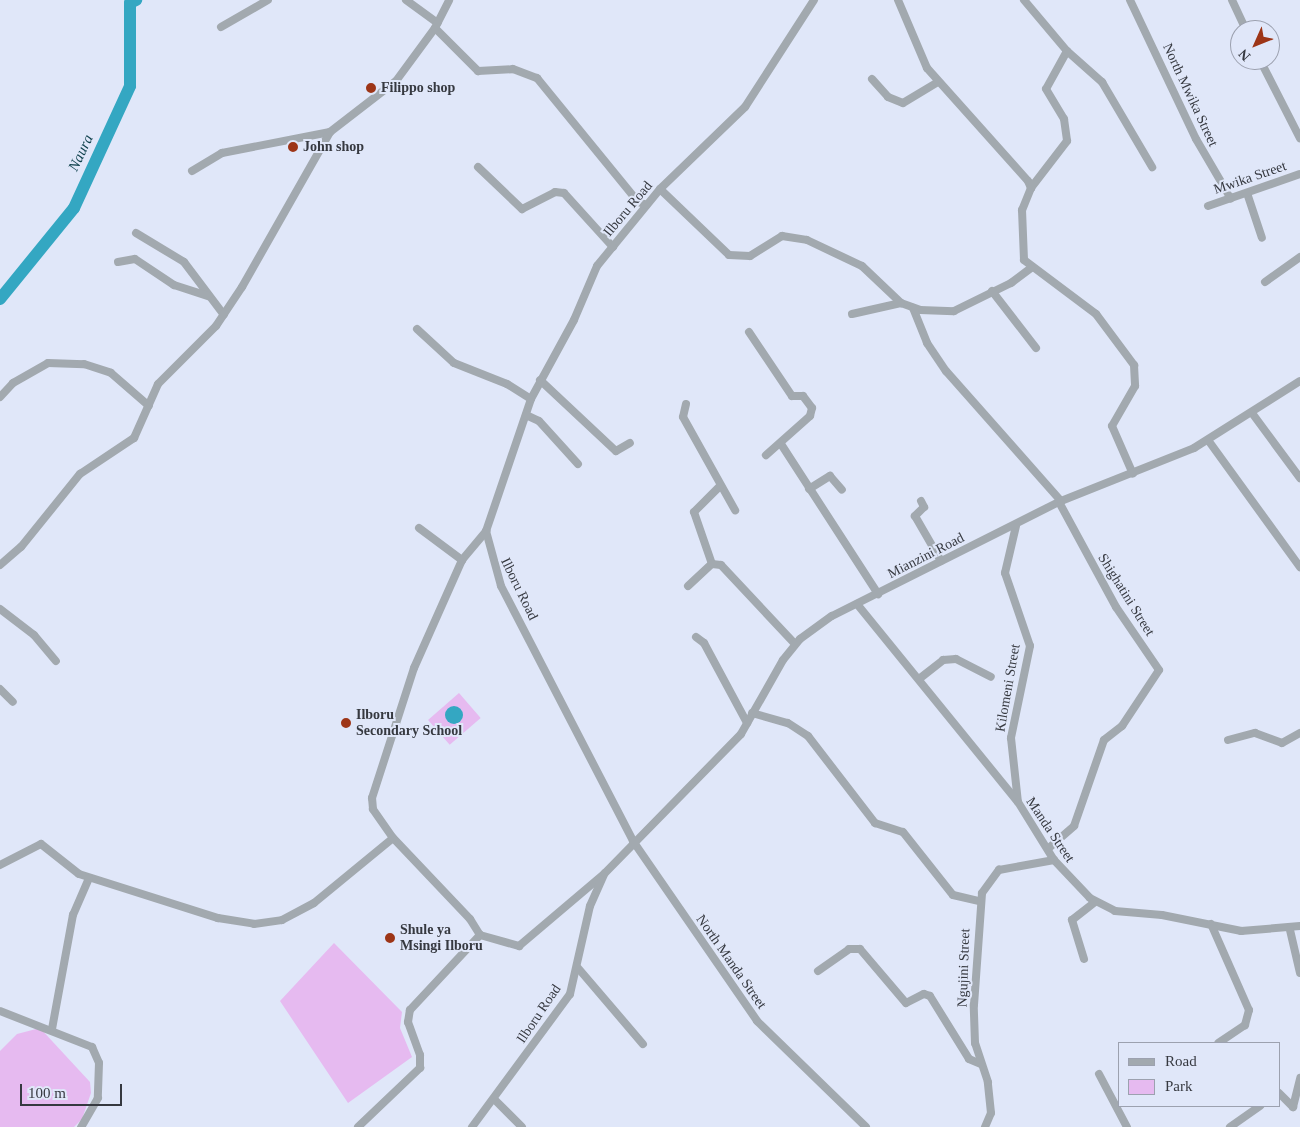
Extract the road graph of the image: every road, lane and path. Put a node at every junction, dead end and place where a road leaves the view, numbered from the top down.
1 (268, 0) edge
2 (406, 0) edge
3 (449, 0) edge
4 (814, 0) edge
5 (898, 0) edge
6 (1024, 0) edge
7 (1130, 0) edge
8 (1232, 0) edge
9 (1241, 20) edge
10 (221, 26) dead end
11 (437, 26) junction
12 (1067, 50) junction
13 (1265, 70) edge
14 (872, 79) dead end
15 (938, 82) junction
16 (330, 132) junction
17 (1300, 138) edge
18 (478, 167) dead end
19 (1152, 167) dead end
20 (192, 171) dead end
21 (1300, 174) edge
22 (1031, 188) junction
23 (660, 189) junction
24 (1247, 193) junction
25 (1231, 199) junction
26 (647, 205) junction
27 (1208, 206) dead end
28 (136, 233) dead end
29 (1262, 238) dead end
30 (613, 247) junction
31 (1300, 257) edge
32 (118, 262) dead end
33 (1031, 268) junction
34 (1265, 282) dead end
35 (992, 291) junction
36 (208, 296) junction
37 (901, 303) junction
38 (913, 308) junction
39 (852, 314) dead end
40 (224, 315) junction
41 (417, 329) dead end
42 (748, 332) dead end
43 (1036, 348) dead end
44 (540, 380) junction
45 (1300, 381) edge
46 (0, 397) edge
47 (531, 399) junction
48 (686, 404) dead end
49 (149, 406) junction
50 (1252, 413) junction
51 (526, 415) junction
52 (1208, 440) junction
53 (630, 443) dead end
54 (781, 444) junction
55 (766, 455) dead end
56 (578, 464) dead end
57 (1133, 474) junction
58 (1300, 478) edge
59 (720, 486) junction
60 (809, 489) junction
61 (842, 490) dead end
62 (920, 501) dead end
63 (1060, 502) junction
64 (735, 510) dead end
65 (1016, 526) junction
66 (419, 528) dead end
67 (486, 531) junction
68 (462, 560) junction
69 (941, 561) junction
70 (712, 564) junction
71 (0, 565) edge
72 (1300, 566) edge
73 (688, 586) dead end
74 (878, 594) junction
75 (858, 604) junction
76 (0, 609) edge
77 (696, 637) dead end
78 (795, 644) junction
79 (56, 661) dead end
80 (991, 677) dead end
81 (919, 679) junction
82 (0, 688) edge
83 (13, 702) dead end
84 (752, 713) junction
85 (747, 722) junction
86 (1300, 734) edge
87 (1228, 740) dead end
88 (1018, 802) junction
89 (393, 838) junction
90 (633, 841) junction
91 (1050, 847) junction
92 (1054, 860) junction
93 (0, 866) edge
94 (605, 873) junction
95 (89, 878) junction
96 (980, 901) junction
97 (1095, 902) junction
98 (1211, 924) junction
99 (1300, 926) edge
100 (1290, 930) junction
101 (480, 935) junction
102 (1084, 959) dead end
103 (578, 968) junction
104 (818, 970) dead end
105 (1300, 973) edge
106 (0, 1011) edge
107 (52, 1029) junction
108 (1220, 1042) edge
109 (644, 1044) dead end
110 (980, 1064) junction
111 (1098, 1074) dead end
112 (1300, 1078) edge
113 (1280, 1094) edge
114 (496, 1100) junction
115 (1259, 1107) edge
116 (81, 1127) edge
117 (358, 1127) edge
118 (472, 1127) edge
119 (522, 1127) edge
120 (866, 1127) edge
121 (985, 1127) edge
122 (1127, 1127) edge
123 (1230, 1127) edge

1 - 10 street
2 - 11 street
3 - 11 street
4 - 23 street, Ilboru Road
5 - 15 street
6 - 12 street
7 - 25 street, North Mwika Street
8 - 9 street
11 - 16 street
11 - 26 street
12 - 19 street
12 - 22 street
13 - 17 street
14 - 15 street
15 - 22 street
16 - 20 street
16 - 40 street
18 - 30 street
21 - 24 street, Mwika Street
22 - 33 street
23 - 26 street, Ilboru Road
23 - 37 street
24 - 25 street, Mwika Street
24 - 29 street
25 - 27 street, Mwika Street
26 - 30 street, Ilboru Road
28 - 36 street
30 - 44 street, Ilboru Road
31 - 34 street
32 - 36 street
33 - 35 street
33 - 57 street
35 - 38 street
35 - 43 street
36 - 40 street
37 - 38 street
37 - 39 street
38 - 63 street
40 - 49 street
41 - 47 street
42 - 54 street
44 - 47 street, Ilboru Road
44 - 53 street
45 - 50 street, Mianzini Road
46 - 49 street
47 - 51 street, Ilboru Road
48 - 59 street
49 - 71 street
50 - 52 street, Mianzini Road
50 - 58 street
51 - 56 street
51 - 67 street, Ilboru Road
52 - 57 street, Mianzini Road
52 - 72 street
54 - 55 street
54 - 60 street
57 - 63 street, Mianzini Road
59 - 64 street
59 - 70 street
60 - 61 street
60 - 74 street
62 - 69 street
63 - 65 street, Mianzini Road
63 - 91 street, Shighatini Street
65 - 69 street, Mianzini Road
65 - 88 street, Kilomeni Street
66 - 68 street
67 - 68 street
67 - 90 street, Ilboru Road
68 - 89 street
69 - 74 street, Mianzini Road
70 - 73 street
70 - 78 street
74 - 75 street, Mianzini Road
75 - 78 street, Mianzini Road
75 - 81 street, Manda Street
76 - 79 street
77 - 85 street
78 - 84 street, Mianzini Road
80 - 81 street
81 - 88 street, Manda Street
82 - 83 street
84 - 85 street, Mianzini Road
84 - 96 street
85 - 90 street, Mianzini Road
86 - 87 street
88 - 91 street, Manda Street
89 - 95 street
89 - 101 street
90 - 94 street, Ilboru Road
90 - 120 street, North Manda Street
91 - 92 street, Manda Street
92 - 96 street, Ngujini Street
92 - 97 street, Manda Street
93 - 95 street
94 - 101 street
94 - 103 street, Ilboru Road
95 - 107 street
96 - 110 street, Ngujini Street
97 - 98 street, Manda Street
97 - 102 street
98 - 100 street, Manda Street
98 - 108 street
99 - 100 street, Manda Street
100 - 105 street
101 - 117 street
103 - 109 street
103 - 114 street, Ilboru Road
104 - 110 street
106 - 107 street
107 - 116 street
110 - 121 street, Ngujini Street
111 - 122 street
112 - 113 street
114 - 118 street, Ilboru Road
114 - 119 street
115 - 123 street

